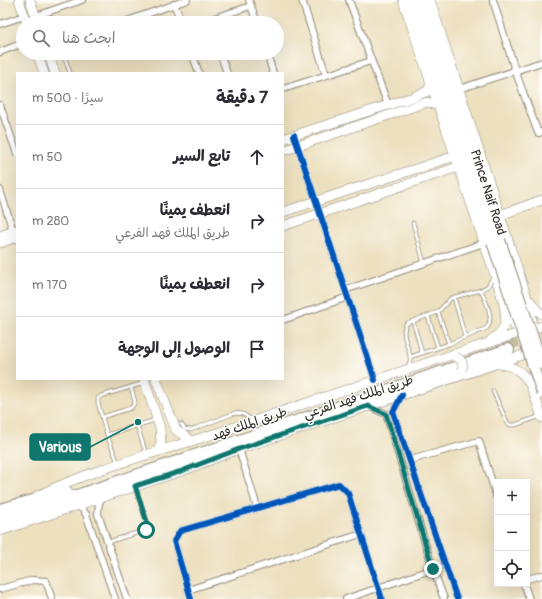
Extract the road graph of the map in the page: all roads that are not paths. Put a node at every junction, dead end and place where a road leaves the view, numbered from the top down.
1 (19, 0) edge
2 (30, 0) edge
3 (82, 0) edge
4 (187, 0) edge
5 (302, 0) edge
6 (349, 0) edge
7 (403, 0) edge
8 (412, 0) edge
9 (421, 0) edge
10 (430, 0) edge
11 (494, 0) edge
12 (250, 3) edge
13 (174, 4) junction
14 (25, 16) edge
15 (36, 16) edge
16 (44, 16) edge
17 (141, 16) edge
18 (179, 16) edge
19 (220, 16) edge
20 (254, 16) edge
21 (16, 21) edge
22 (0, 24) edge
23 (16, 46) edge
24 (0, 52) edge
25 (39, 60) edge
26 (50, 60) edge
27 (65, 60) edge
28 (194, 60) edge
29 (222, 60) edge
30 (269, 60) edge
31 (371, 61) junction
32 (542, 62) edge
33 (515, 70) junction
34 (44, 72) edge
35 (55, 72) edge
36 (70, 72) edge
37 (199, 72) edge
38 (227, 72) edge
39 (273, 72) edge
40 (326, 75) junction
41 (431, 83) junction
42 (284, 89) edge
43 (459, 89) junction
44 (0, 105) edge
45 (388, 105) junction
46 (439, 106) junction
47 (542, 132) edge
48 (294, 135) junction
49 (284, 139) edge
50 (298, 146) junction
51 (284, 150) edge
52 (16, 151) edge
53 (455, 156) junction
54 (428, 165) junction
55 (458, 167) junction
56 (432, 176) junction
57 (0, 190) edge
58 (542, 200) edge
59 (315, 201) junction
60 (284, 212) edge
61 (320, 214) junction
62 (500, 215) junction
63 (413, 223) dead end
64 (284, 226) edge
65 (16, 232) edge
66 (0, 236) edge
67 (492, 241) junction
68 (0, 243) edge
69 (514, 259) junction
70 (424, 263) junction
71 (493, 271) junction
72 (345, 290) junction
73 (482, 290) junction
74 (526, 295) junction
75 (348, 297) junction
76 (454, 297) junction
77 (501, 299) junction
78 (438, 312) junction
79 (542, 314) edge
80 (428, 316) junction
81 (284, 320) edge
82 (413, 321) junction
83 (542, 327) edge
84 (465, 337) junction
85 (488, 343) junction
86 (449, 344) junction
87 (533, 344) edge
88 (509, 347) junction
89 (438, 348) junction
90 (422, 353) junction
91 (453, 356) junction
92 (410, 357) junction
93 (492, 364) junction
94 (542, 364) edge
95 (406, 369) junction
96 (459, 373) junction
97 (156, 380) edge
98 (375, 380) junction
99 (145, 381) edge
100 (542, 382) edge
101 (131, 387) junction
102 (493, 391) dead end
103 (536, 392) edge
104 (402, 395) junction
105 (368, 406) junction
106 (542, 417) edge
107 (102, 418) junction
108 (157, 419) junction
109 (254, 421) junction
110 (180, 424) dead end
111 (137, 425) junction
112 (107, 435) junction
113 (192, 441) junction
114 (239, 449) junction
115 (157, 452) junction
116 (146, 456) junction
117 (410, 460) junction
118 (119, 464) junction
119 (135, 486) junction
120 (494, 488) edge
121 (102, 497) junction
122 (76, 506) junction
123 (9, 507) edge
124 (257, 507) junction
125 (0, 522) edge
126 (102, 524) junction
127 (91, 529) junction
128 (0, 531) edge
129 (361, 534) junction
130 (108, 542) junction
131 (433, 569) junction
132 (542, 575) edge
133 (530, 578) edge
134 (525, 587) edge
135 (378, 588) junction
136 (0, 589) edge
137 (188, 590) junction
138 (52, 599) edge
139 (115, 599) edge
140 (127, 599) edge
141 (191, 599) edge
142 (346, 599) edge
143 (382, 599) edge
144 (444, 599) edge
145 (457, 599) edge
146 (529, 599) edge

1 - 14 main road
2 - 15 main road
3 - 16 street
4 - 13 street
5 - 40 street
6 - 31 street
7 - 41 main road, Prince Naif Road
8 - 67 main road, Prince Naif Road
9 - 67 main road, Prince Naif Road
10 - 43 main road, Prince Naif Road
11 - 33 street
12 - 19 street
12 - 20 street
13 - 17 street
13 - 18 street
21 - 22 street
23 - 24 street
25 - 34 main road
26 - 35 main road
27 - 36 lane
28 - 37 street
29 - 38 street
30 - 39 street
31 - 40 street
31 - 45 street
32 - 33 street
33 - 43 street
33 - 47 street
40 - 42 street
41 - 45 main road
41 - 46 main road, Prince Naif Road
43 - 62 main road, Prince Naif Road
44 - 52 street
45 - 48 main road
46 - 50 main road
46 - 53 main road, Prince Naif Road
48 - 49 main road
48 - 50 street
50 - 51 main road
50 - 59 street
53 - 54 main road
53 - 55 main road, Prince Naif Road
54 - 56 main road
54 - 59 main road
55 - 56 main road
55 - 67 main road, Prince Naif Road
56 - 61 main road
57 - 65 street
58 - 62 main road
59 - 60 main road
59 - 61 street
61 - 64 main road
61 - 72 street
62 - 69 main road, Prince Naif Road
63 - 70 lane
65 - 66 main road
65 - 68 main road
67 - 70 street
67 - 71 main road, Prince Naif Road
67 - 94 main road, Prince Naif Road, bridge
67 - 103 main road, Prince Naif Road, bridge
69 - 71 main road
69 - 74 main road, Prince Naif Road
70 - 72 street
71 - 73 lane
71 - 77 main road, Prince Naif Road
72 - 75 street
73 - 76 lane
73 - 84 lane
74 - 79 main road
74 - 87 main road
75 - 81 street
75 - 98 street
76 - 78 lane
76 - 84 lane
77 - 85 main road
77 - 87 main road
78 - 80 lane
78 - 86 lane
80 - 82 lane
80 - 89 lane
82 - 90 lane
82 - 92 lane
83 - 87 main road
84 - 86 lane
85 - 88 main road, طريق الملك فهد الفرعي
85 - 91 main road, طريق الملك فهد الفرعي
86 - 89 lane
87 - 88 main road
87 - 88 main road
87 - 103 main road
88 - 93 main road, طريق الملك فهد الفرعي
88 - 123 highway, طريق الملك فهد
88 - 125 highway, طريق الملك فهد
89 - 90 lane
90 - 92 lane
91 - 95 main road, طريق الملك فهد الفرعي
91 - 96 main road, bridge
92 - 95 lane
93 - 96 main road, طريق الملك فهد الفرعي
93 - 103 main road
95 - 98 main road, طريق الملك فهد الفرعي
96 - 104 main road, طريق الملك فهد الفرعي
97 - 113 main road
98 - 109 main road, طريق الملك فهد الفرعي
99 - 101 lane
99 - 108 main road
100 - 103 main road
101 - 107 lane
101 - 107 lane
102 - 106 lane
103 - 106 main road
104 - 105 main road, طريق الملك فهد الفرعي
104 - 117 street
105 - 114 main road, طريق الملك فهد الفرعي
105 - 131 street
107 - 112 lane
108 - 111 lane
108 - 115 main road
109 - 110 lane
109 - 113 main road, طريق الملك فهد الفرعي
111 - 112 lane
111 - 116 lane
112 - 118 lane
113 - 115 main road, طريق الملك فهد الفرعي
114 - 119 main road, طريق الملك فهد الفرعي
114 - 124 street
115 - 116 main road, طريق الملك فهد الفرعي
116 - 118 main road, طريق الملك فهد الفرعي
117 - 120 street
117 - 145 street
118 - 123 main road, طريق الملك فهد الفرعي
119 - 121 main road, طريق الملك فهد الفرعي
119 - 130 lane
121 - 122 main road, طريق الملك فهد الفرعي
121 - 126 street
122 - 127 street
122 - 128 main road, طريق الملك فهد الفرعي
124 - 129 street
124 - 137 street
126 - 127 street
126 - 130 street
127 - 139 street
129 - 135 street
129 - 137 street
130 - 140 street
131 - 135 street
131 - 144 street
132 - 133 street
134 - 146 street
135 - 142 street
135 - 143 street
136 - 138 street
137 - 141 street

